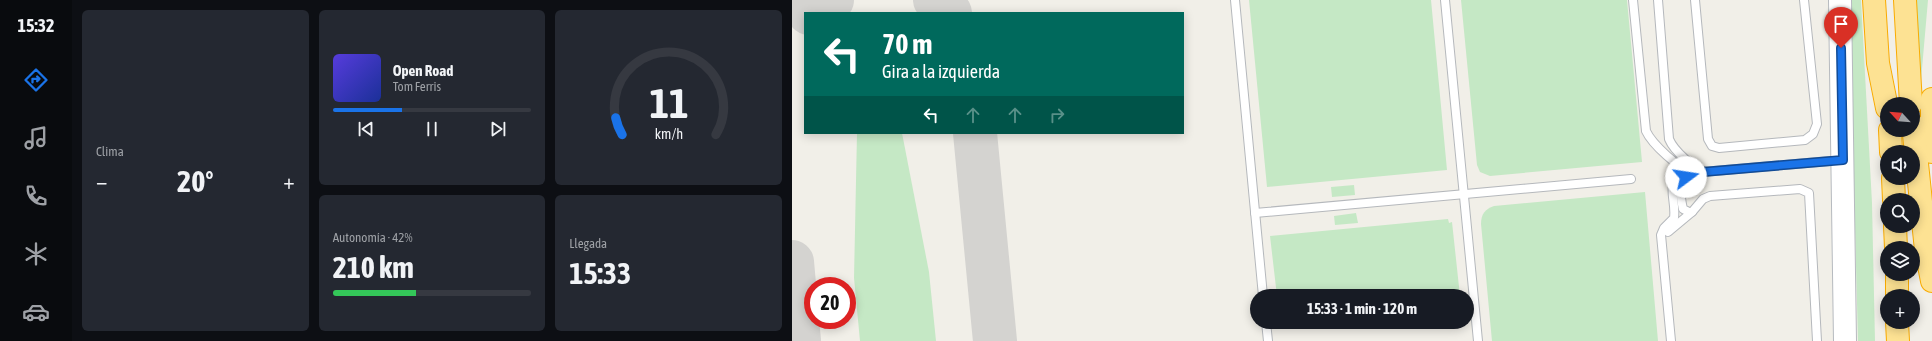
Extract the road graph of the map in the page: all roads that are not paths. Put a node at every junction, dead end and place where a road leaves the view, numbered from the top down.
1 (1235, 0) edge
2 (1445, 0) edge
3 (1634, 0) edge
4 (1658, 0) edge
5 (1695, 0) edge
6 (1804, 0) edge
7 (1840, 0) edge
8 (1874, 0) edge
9 (1894, 0) edge
10 (1905, 0) edge
11 (1885, 97) edge
12 (1890, 97) edge
13 (1911, 97) edge
14 (1932, 99) edge
15 (1669, 135) junction
16 (1914, 137) edge
17 (1652, 141) junction
18 (1932, 152) edge
19 (1843, 160) junction
20 (1707, 172) junction
21 (1689, 173) junction
22 (1630, 179) dead end
23 (1464, 194) junction
24 (1692, 212) junction
25 (1256, 213) junction
26 (1662, 244) junction
27 (1932, 281) edge
28 (1262, 289) edge
29 (1267, 329) edge
30 (1897, 329) edge
31 (1268, 341) edge
32 (1478, 341) edge
33 (1671, 341) edge
34 (1817, 341) edge
35 (1845, 341) edge
36 (1898, 341) edge

1 - 25 lane
2 - 23 lane
3 - 17 lane
4 - 15 lane
5 - 6 lane
7 - 19 street
8 - 11 highway
9 - 12 highway
10 - 13 highway
14 - 18 highway
15 - 17 lane
15 - 20 lane
16 - 27 highway
17 - 21 lane
19 - 20 lane
19 - 35 street
20 - 21 lane
21 - 24 lane
21 - 26 lane
22 - 23 lane
23 - 25 lane
23 - 32 lane
24 - 26 lane
24 - 34 lane
25 - 28 lane
26 - 33 lane
29 - 31 lane
30 - 36 highway

